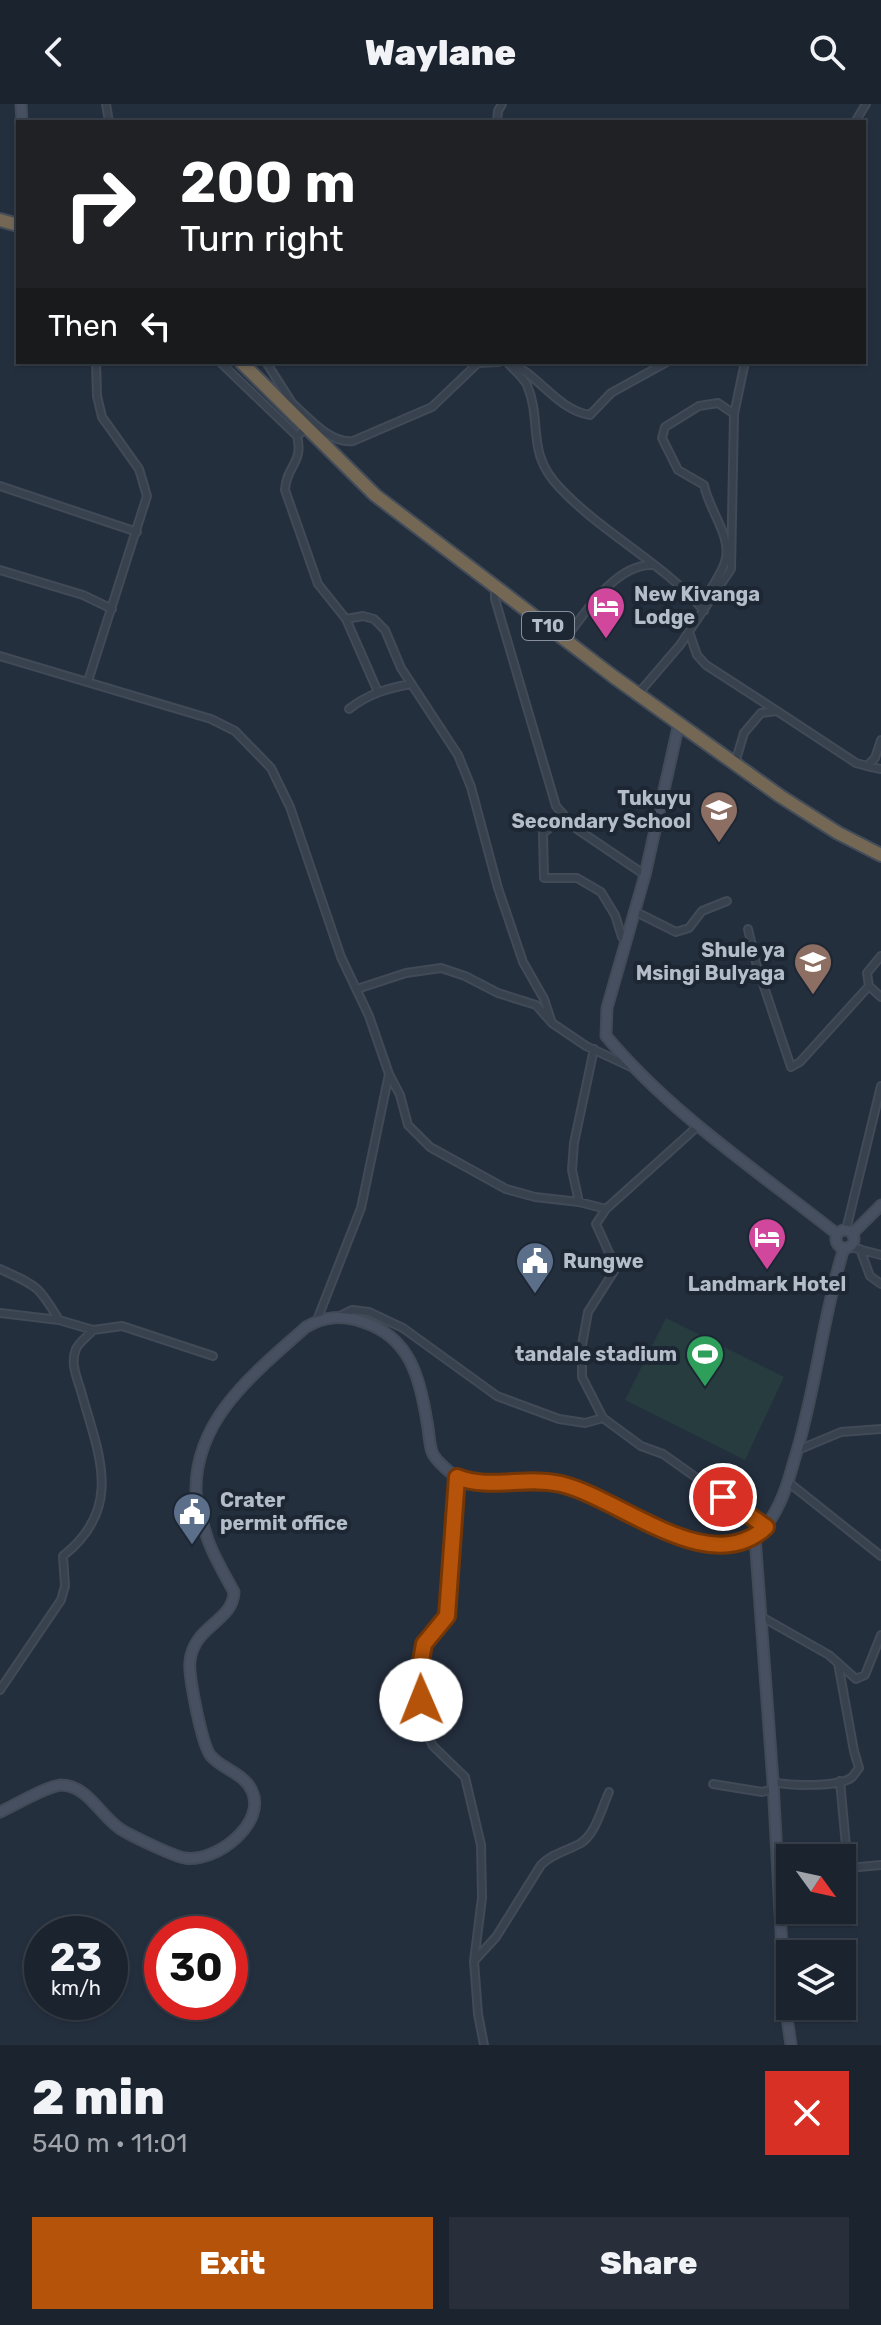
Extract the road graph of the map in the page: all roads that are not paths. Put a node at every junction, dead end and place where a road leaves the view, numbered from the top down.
1 (96, 364) edge
2 (222, 364) edge
3 (243, 364) edge
4 (267, 364) edge
5 (477, 364) edge
6 (510, 364) edge
7 (513, 364) edge
8 (663, 364) edge
9 (745, 364) edge
10 (289, 406) junction
11 (734, 414) junction
12 (302, 432) junction
13 (0, 486) edge
14 (137, 532) junction
15 (651, 565) junction
16 (0, 570) edge
17 (495, 585) junction
18 (112, 609) junction
19 (704, 611) junction
20 (346, 619) junction
21 (689, 632) junction
22 (565, 639) junction
23 (0, 656) edge
24 (88, 681) junction
25 (411, 684) junction
26 (378, 692) junction
27 (638, 694) junction
28 (349, 709) dead end
29 (777, 711) junction
30 (679, 723) junction
31 (881, 740) edge
32 (735, 763) junction
33 (867, 766) junction
34 (881, 769) edge
35 (574, 827) junction
36 (881, 855) edge
37 (645, 875) junction
38 (727, 901) dead end
39 (634, 911) junction
40 (748, 929) dead end
41 (626, 941) junction
42 (881, 956) edge
43 (869, 986) junction
44 (357, 989) junction
45 (881, 997) edge
46 (552, 1023) junction
47 (594, 1049) junction
48 (632, 1067) junction
49 (389, 1074) junction
50 (881, 1086) edge
51 (698, 1126) junction
52 (579, 1202) junction
53 (881, 1205) edge
54 (606, 1209) junction
55 (845, 1233) junction
56 (851, 1248) junction
57 (881, 1255) edge
58 (0, 1269) edge
59 (881, 1284) edge
60 (0, 1313) edge
61 (340, 1316) junction
62 (59, 1320) junction
63 (317, 1320) junction
64 (93, 1330) junction
65 (213, 1356) dead end
66 (603, 1418) junction
67 (881, 1429) edge
68 (798, 1450) junction
69 (457, 1477) junction
70 (788, 1482) junction
71 (766, 1527) junction
72 (755, 1537) junction
73 (881, 1556) edge
74 (760, 1616) junction
75 (881, 1635) edge
76 (838, 1663) junction
77 (0, 1690) edge
78 (840, 1781) junction
79 (713, 1784) dead end
80 (773, 1785) junction
81 (609, 1792) dead end
82 (0, 1812) edge
83 (846, 1844) edge
84 (881, 1865) edge
85 (856, 1867) edge
86 (474, 1961) junction
87 (484, 2045) edge
88 (791, 2045) edge

1 - 14 street
2 - 12 street
3 - 10 highway, T10
4 - 10 street
5 - 10 street
6 - 15 street
7 - 8 street
9 - 11 street
10 - 12 highway, T10
11 - 19 street
11 - 19 street
12 - 17 highway, T10
12 - 20 street
13 - 14 street
14 - 18 street
15 - 19 street
15 - 22 street
16 - 18 street
17 - 22 highway, T10
17 - 35 street
18 - 24 street
19 - 21 street
20 - 25 street
20 - 26 street
21 - 27 street
21 - 29 street
22 - 27 highway, T10
23 - 24 street
24 - 44 street
25 - 26 street
25 - 46 street
26 - 28 street
27 - 30 highway, T10
29 - 32 street
29 - 33 street
30 - 32 highway, T10
30 - 37 main road
31 - 33 street
32 - 36 highway, T10
33 - 34 street
35 - 37 street
35 - 41 street
37 - 39 main road
38 - 39 street
39 - 41 main road
40 - 43 street
41 - 48 main road
42 - 43 street
43 - 45 street
44 - 46 street
44 - 49 street
46 - 47 street
47 - 48 street
47 - 52 street
48 - 51 main road
49 - 52 street
49 - 63 street
50 - 55 street
51 - 54 street
51 - 55 main road
52 - 54 street
53 - 55 main road
54 - 66 street
55 - 56 main road
55 - 56 main road
56 - 57 street
56 - 59 street
56 - 68 main road
58 - 62 street
60 - 62 street
61 - 63 main road
61 - 66 street
61 - 69 main road
62 - 64 street
63 - 82 main road
64 - 65 street
64 - 77 street
66 - 71 street
67 - 68 street
68 - 70 main road
69 - 72 main road
69 - 86 street
70 - 71 main road
70 - 73 street
71 - 72 main road
72 - 74 main road
74 - 76 street
74 - 80 main road
75 - 76 street
76 - 78 street
78 - 80 street
78 - 83 street
79 - 80 street
80 - 88 main road
81 - 86 street
84 - 85 street
86 - 87 street

